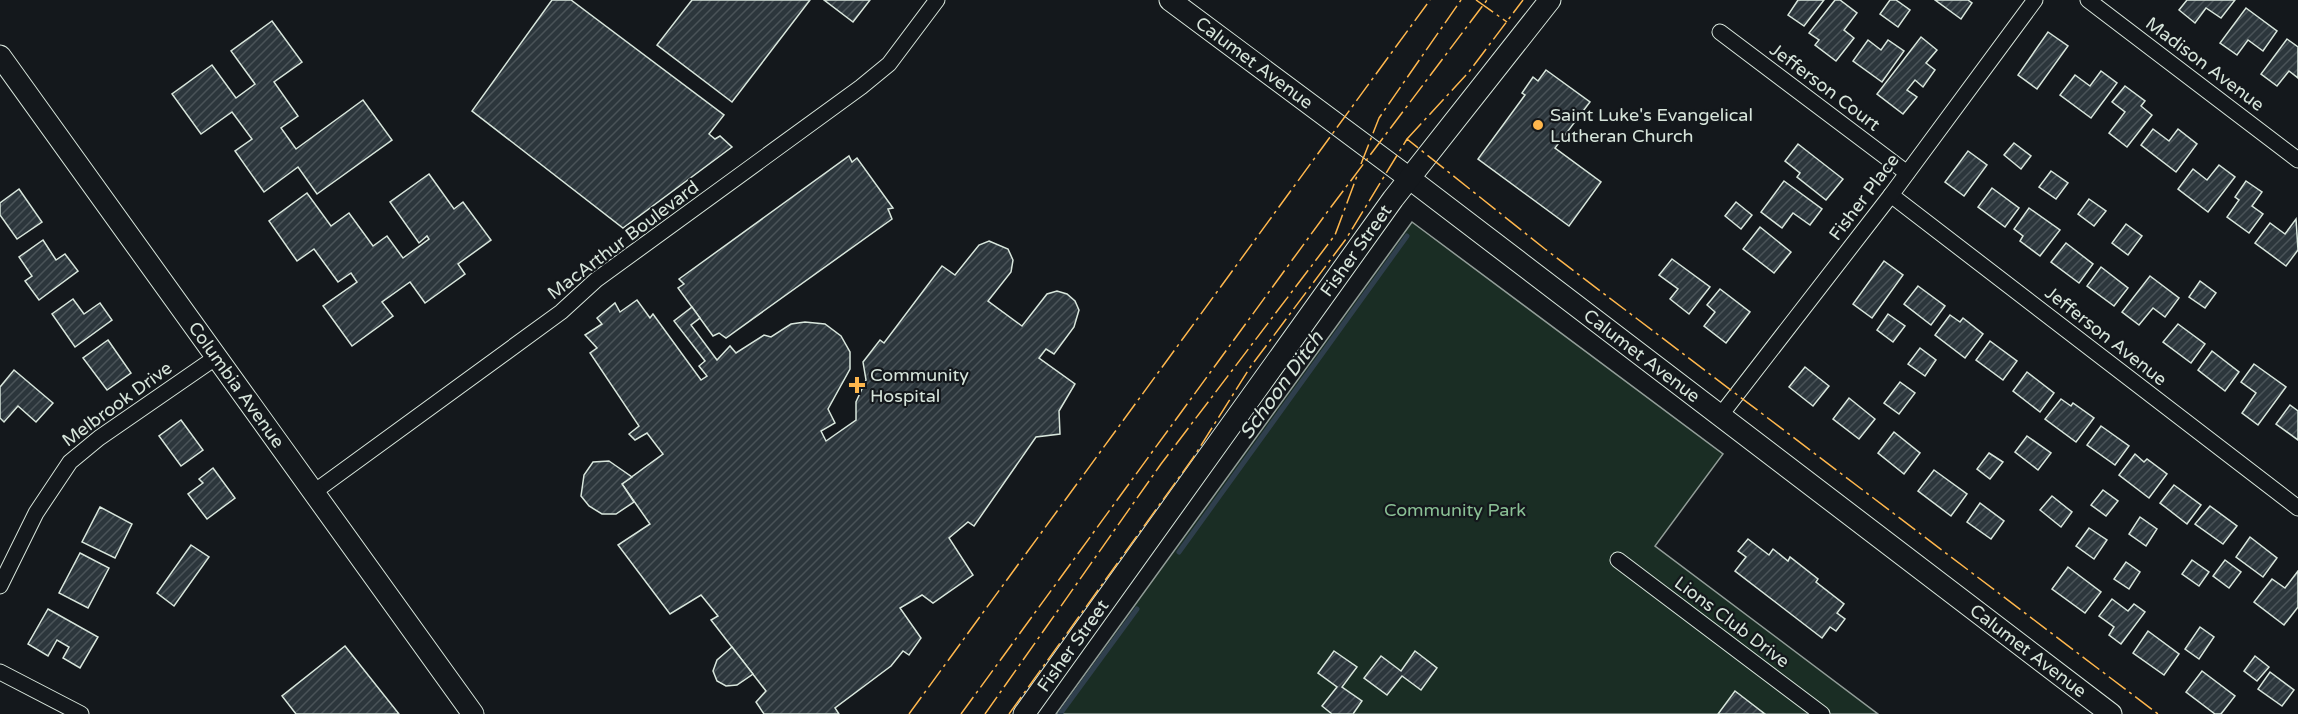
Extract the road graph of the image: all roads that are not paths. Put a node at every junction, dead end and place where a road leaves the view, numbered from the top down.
1 (937, 0) edge
2 (1170, 0) edge
3 (1550, 0) edge
4 (2035, 0) edge
5 (2088, 0) edge
6 (1720, 32) dead end
7 (0, 56) edge
8 (2298, 160) edge
9 (1907, 174) junction
10 (1409, 178) junction
11 (1891, 195) junction
12 (215, 358) junction
13 (1720, 416) junction
14 (314, 492) junction
15 (2298, 508) edge
16 (1618, 561) dead end
17 (0, 586) edge
18 (0, 672) edge
19 (81, 714) edge
20 (473, 714) edge
21 (1024, 714) edge
22 (1822, 714) edge
23 (2111, 714) edge

1 - 14 street, MacArthur Boulevard
2 - 10 street, Calumet Avenue
3 - 10 street, Fisher Street
4 - 9 street, Fisher Place
5 - 8 street, Madison Avenue
6 - 9 street, Jefferson Court
7 - 12 street, Columbia Avenue
9 - 11 street, Fisher Place
10 - 13 street, Calumet Avenue
10 - 21 street, Fisher Street
11 - 13 street, Fisher Place
11 - 15 street, Jefferson Avenue
12 - 14 street, Columbia Avenue
12 - 17 street, Melbrook Drive
13 - 23 street, Calumet Avenue
14 - 20 street, Columbia Avenue
16 - 22 street, Lions Club Drive
18 - 19 street

